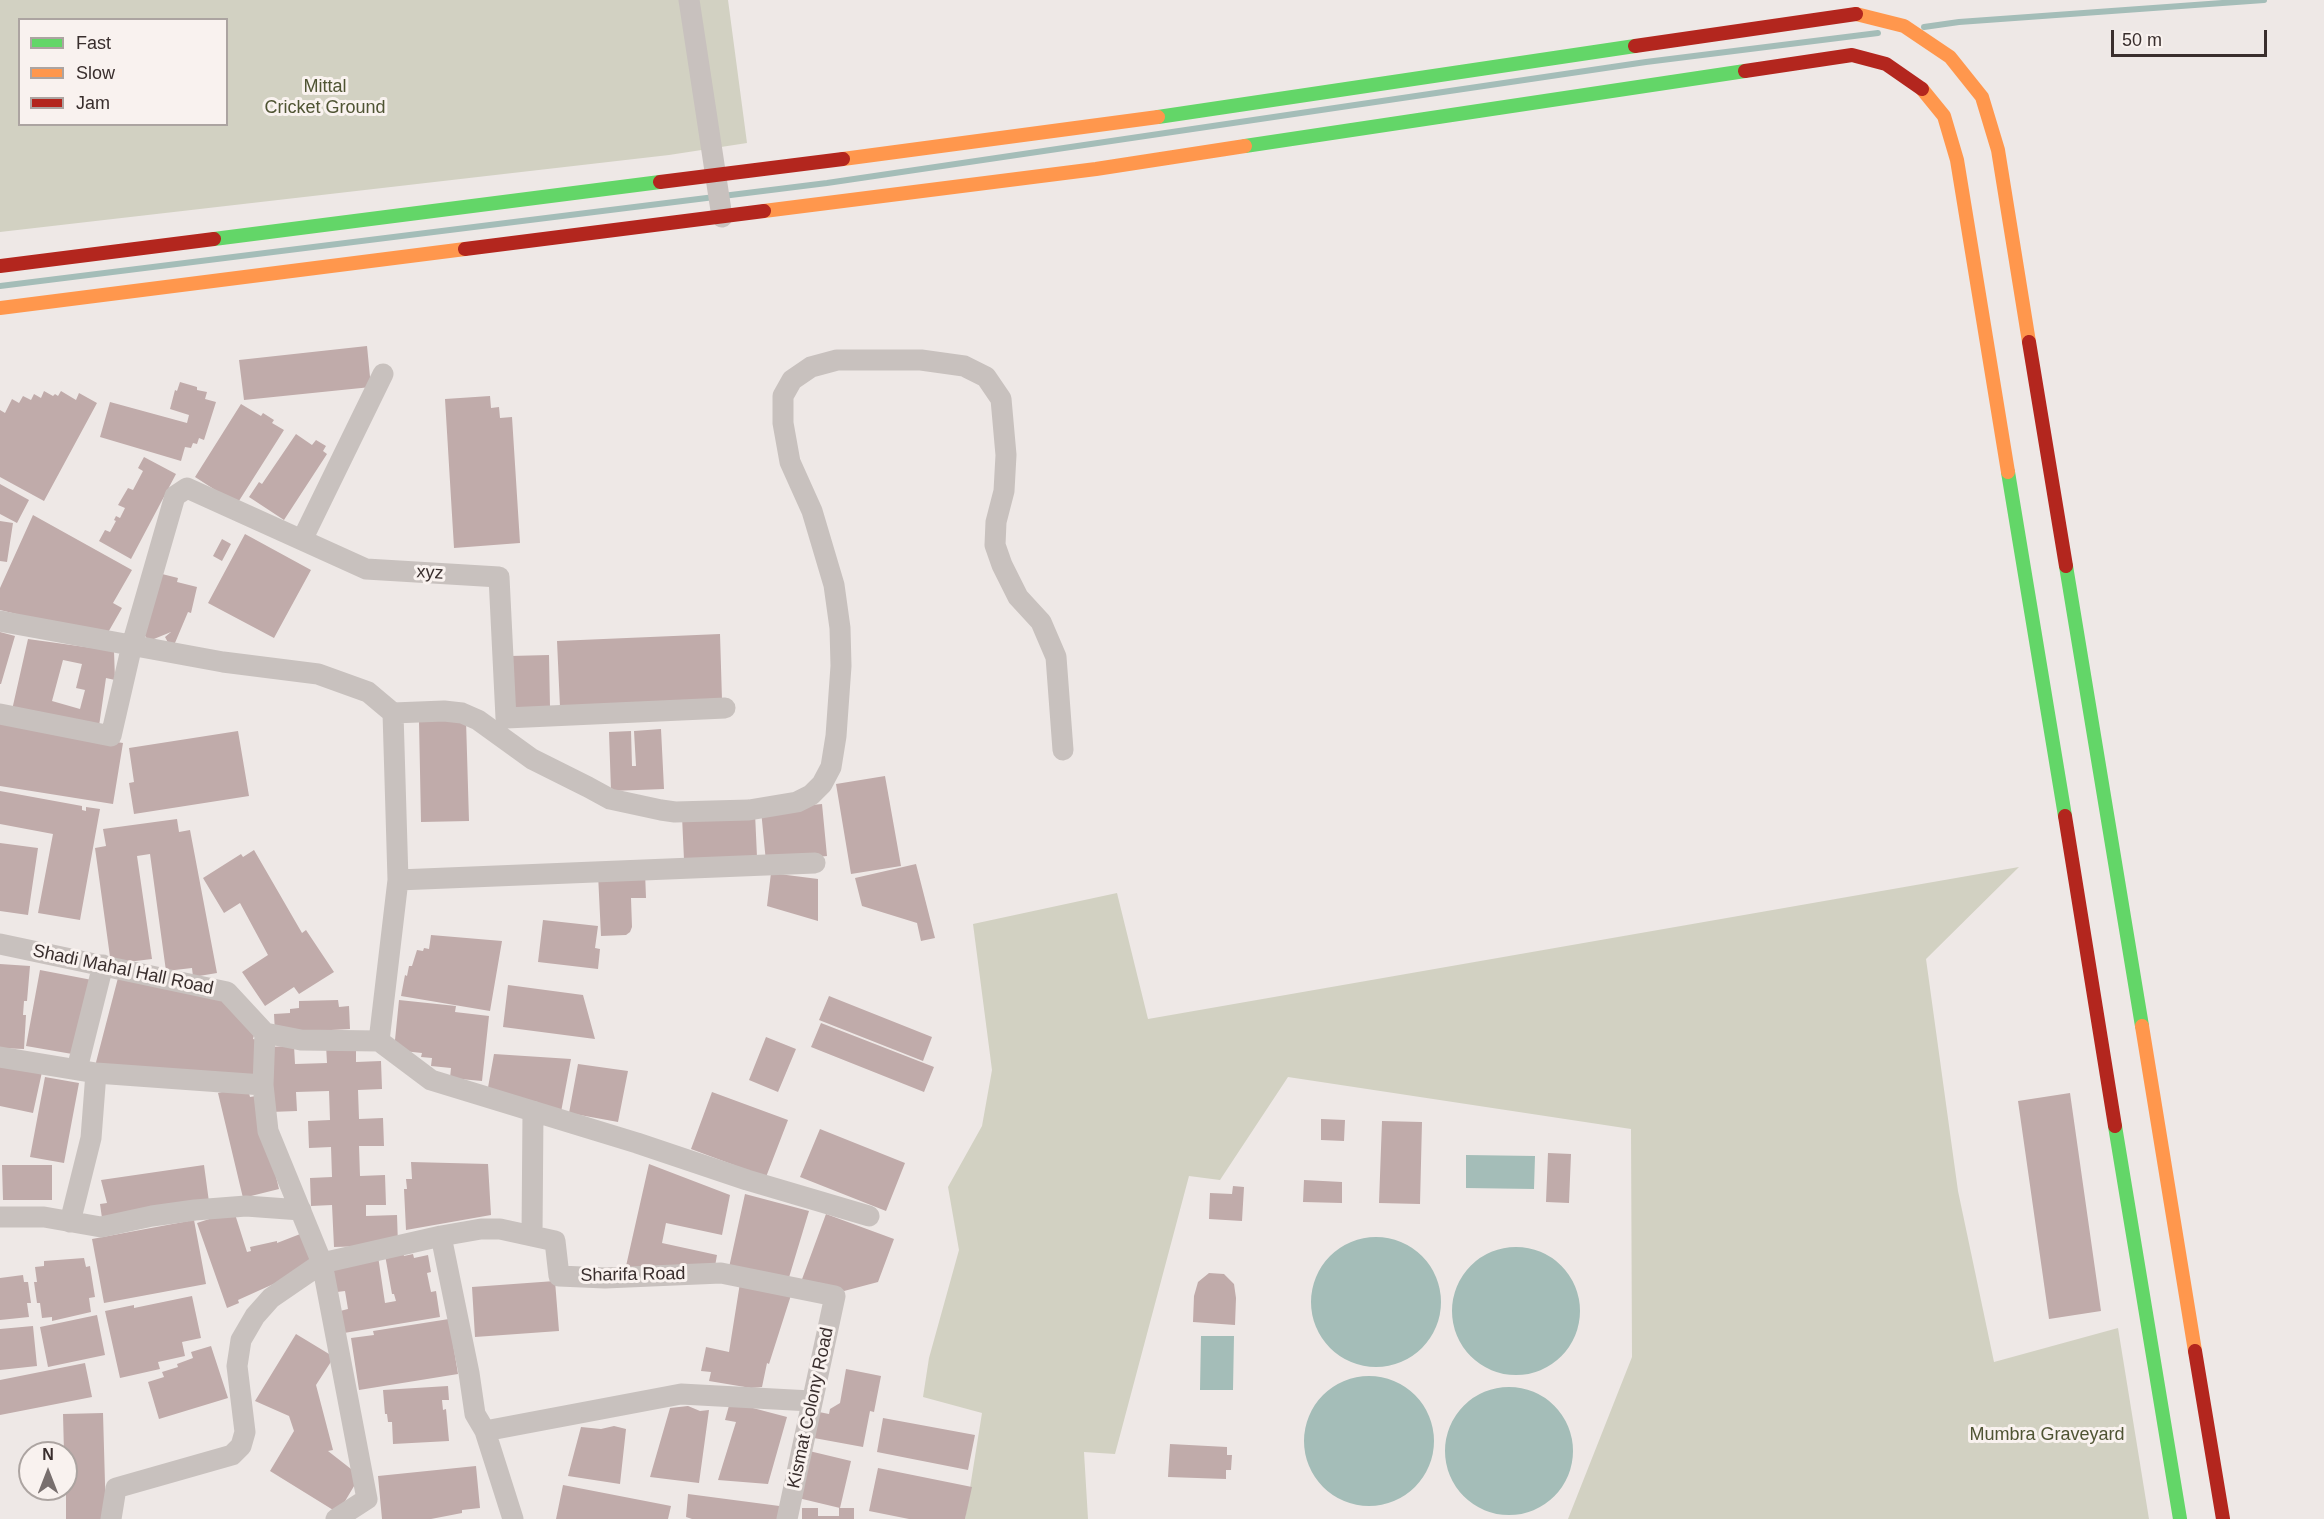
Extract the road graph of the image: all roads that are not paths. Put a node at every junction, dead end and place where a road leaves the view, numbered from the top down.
1 (689, 0) edge
2 (719, 196) junction
3 (0, 266) edge
4 (0, 308) edge
5 (383, 374) dead end
6 (302, 540) junction
7 (0, 621) edge
8 (132, 645) junction
9 (725, 708) dead end
10 (393, 713) junction
11 (0, 714) edge
12 (1063, 750) dead end
13 (815, 863) dead end
14 (398, 880) junction
15 (0, 944) edge
16 (104, 966) junction
17 (265, 1033) junction
18 (379, 1041) junction
19 (0, 1057) edge
20 (86, 1071) junction
21 (263, 1085) junction
22 (533, 1111) junction
23 (301, 1210) junction
24 (869, 1216) dead end
25 (0, 1217) edge
26 (70, 1222) junction
27 (441, 1236) junction
28 (532, 1236) junction
29 (322, 1263) junction
30 (835, 1296) joint
31 (811, 1401) junction
32 (485, 1431) junction
33 (111, 1519) edge
34 (336, 1519) edge
35 (513, 1519) edge
36 (787, 1519) edge
37 (2181, 1519) edge
38 (2223, 1519) edge

1 - 2 street
2 - 3 street
2 - 4 street
2 - 37 street
2 - 38 street
5 - 6 street
6 - 8 street, xyz
6 - 9 street, xyz
7 - 8 street
8 - 10 street
8 - 11 street
10 - 12 street
10 - 14 street
13 - 14 street
14 - 18 street
15 - 16 street, Shadi Mahal Hall Road
16 - 17 street, Shadi Mahal Hall Road
16 - 20 street
17 - 18 street
17 - 21 street
18 - 22 street
19 - 20 street
20 - 21 street
20 - 26 street
21 - 23 street
22 - 24 street
22 - 28 street
23 - 26 street
23 - 29 street
25 - 26 street
27 - 28 street, Sharifa Road
27 - 29 street, Sharifa Road
27 - 32 street
28 - 30 street, Sharifa Road
29 - 33 street
29 - 34 street
30 - 31 street, Kismat Colony Road
31 - 32 street
31 - 36 street, Kismat Colony Road
32 - 35 street

